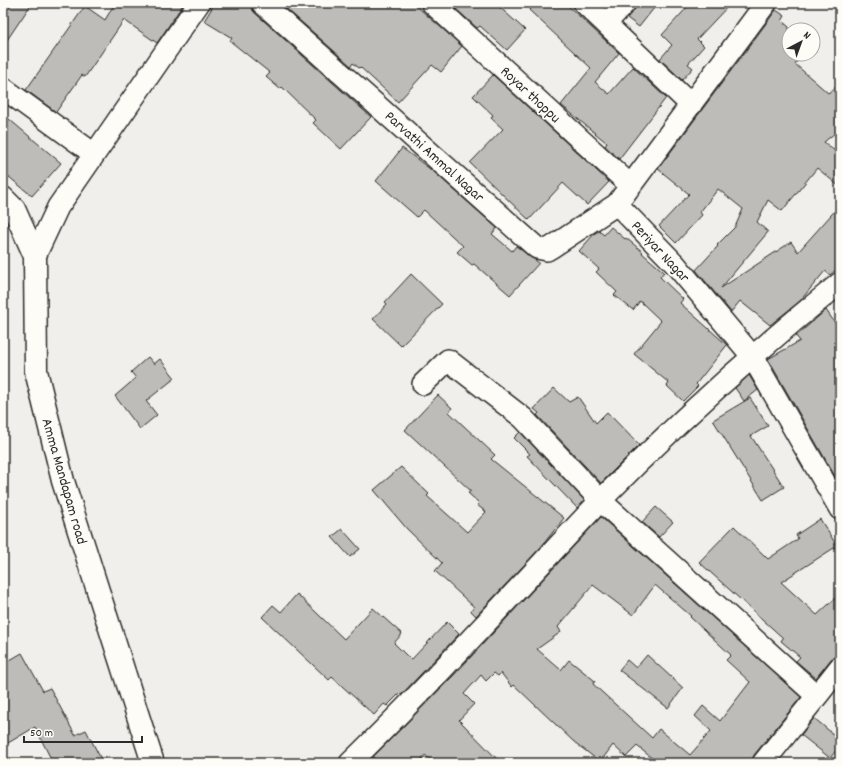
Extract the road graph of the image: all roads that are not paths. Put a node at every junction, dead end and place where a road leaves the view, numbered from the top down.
1 (199, 3) edge
2 (262, 3) edge
3 (432, 3) edge
4 (584, 3) edge
5 (625, 3) edge
6 (766, 3) edge
7 (606, 23) junction
8 (3, 88) edge
9 (691, 105) junction
10 (94, 154) junction
11 (630, 185) junction
12 (3, 198) edge
13 (617, 204) junction
14 (35, 256) junction
15 (837, 292) edge
16 (752, 356) junction
17 (423, 384) dead end
18 (601, 501) junction
19 (840, 510) edge
20 (840, 667) edge
21 (817, 696) junction
22 (770, 761) edge
23 (152, 763) edge
24 (350, 763) edge

1 - 10 street
2 - 13 street, Parvathi Ammal Nagar
3 - 11 street, Royar thoppu
4 - 7 street
5 - 7 street
6 - 9 street
7 - 9 street
8 - 10 street
9 - 11 street
10 - 14 street
11 - 13 street
12 - 14 main road, Amma Mandapam road
13 - 16 street, Periyar Nagar
14 - 23 main road, Amma Mandapam road
15 - 16 street
16 - 18 street
16 - 19 street, Periyar Nagar
17 - 18 street
18 - 21 street
18 - 24 street
20 - 21 street
21 - 22 street

